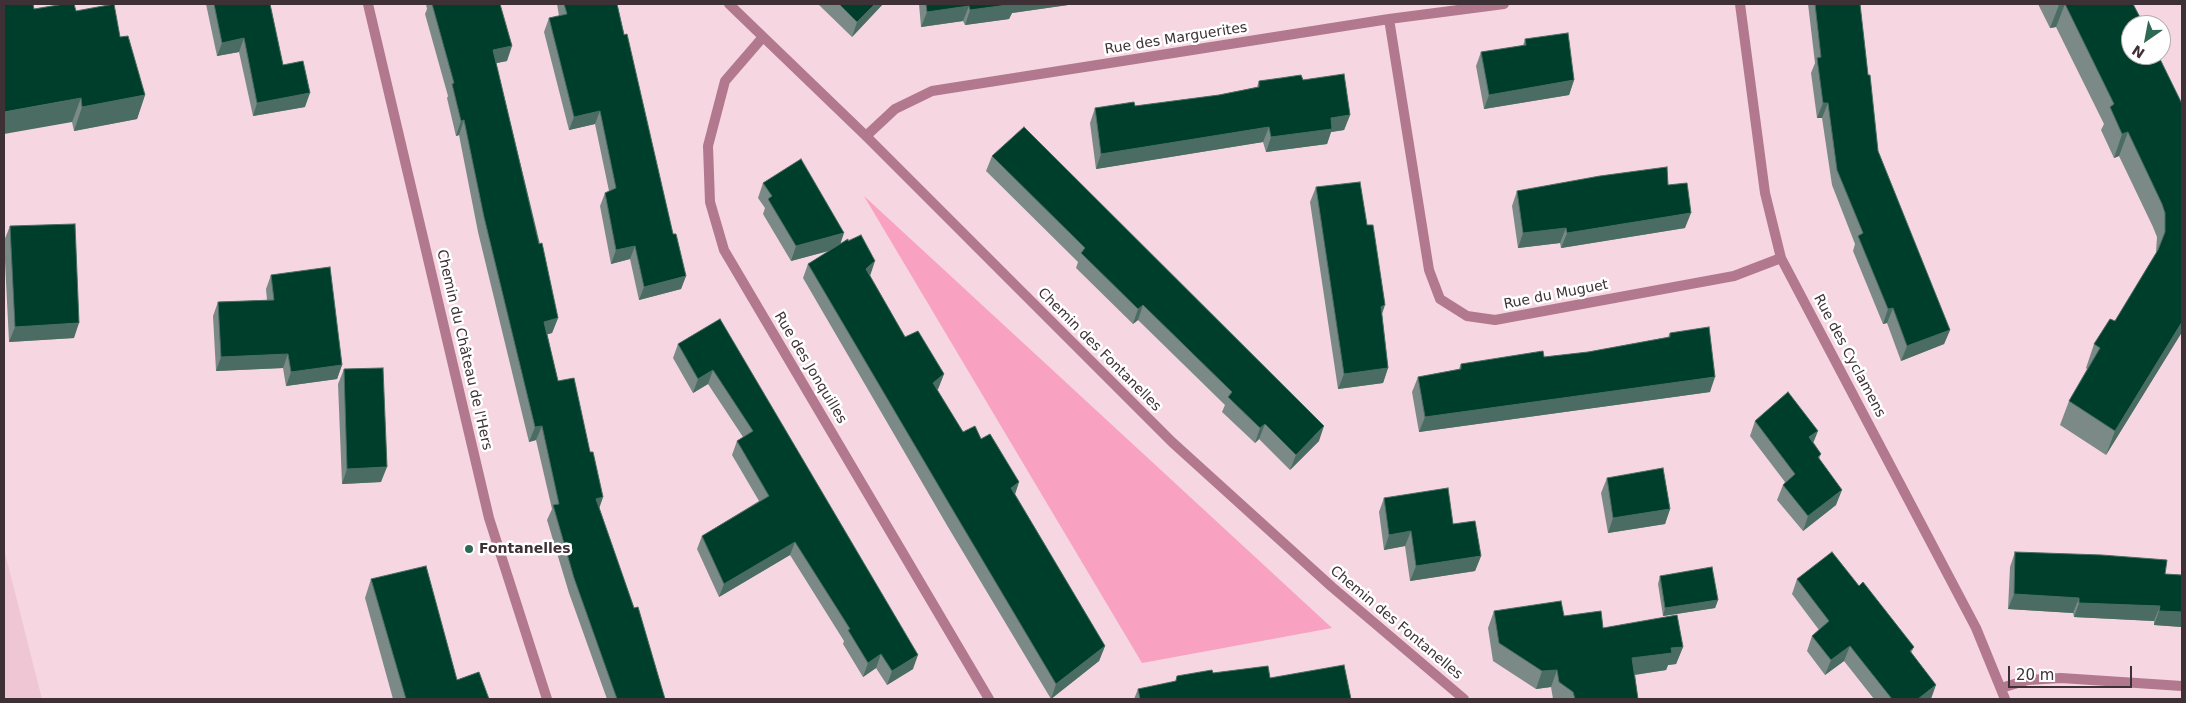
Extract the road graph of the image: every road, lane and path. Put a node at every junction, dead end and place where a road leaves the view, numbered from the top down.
1 (368, 4) edge
2 (729, 4) edge
3 (1504, 4) edge
4 (1740, 4) edge
5 (1389, 20) junction
6 (763, 37) junction
7 (866, 136) junction
8 (1782, 258) junction
9 (2182, 686) edge
10 (2001, 688) junction
11 (547, 699) edge
12 (989, 699) edge
13 (1464, 699) edge
14 (2005, 699) edge

1 - 11 street, Chemin du Château de l'Hers
2 - 6 street, Chemin des Fontanelles
3 - 5 street, Rue des Marguerites
4 - 8 street, Rue des Cyclamens
5 - 7 street, Rue des Marguerites
5 - 8 street, Rue du Muguet
6 - 7 street, Chemin des Fontanelles
6 - 12 street, Rue des Jonquilles
7 - 13 street, Chemin des Fontanelles
8 - 10 street, Rue des Cyclamens
9 - 10 street
10 - 14 street, Rue des Cyclamens

